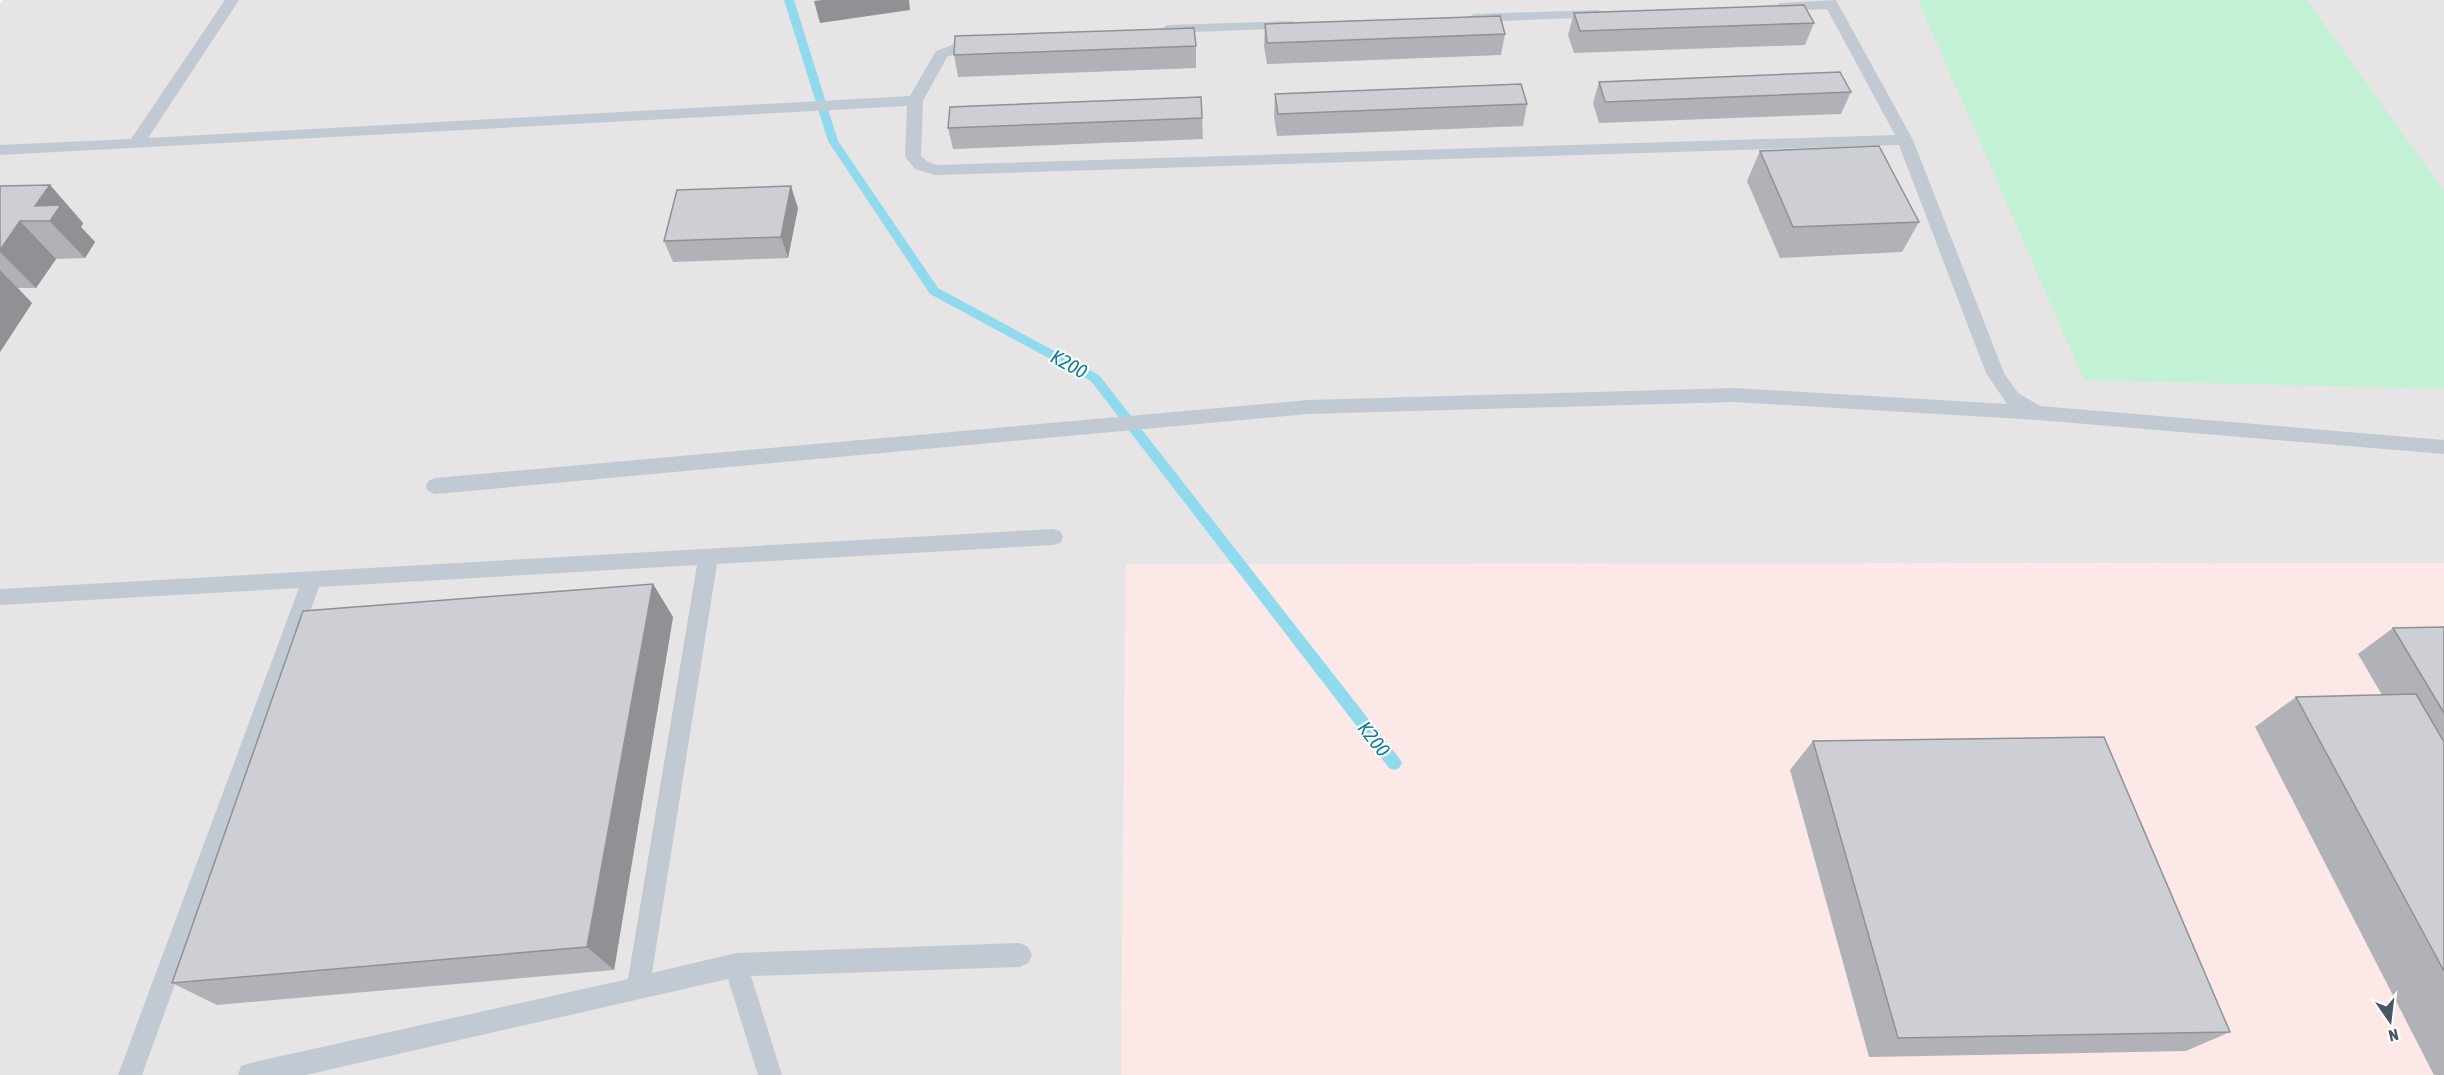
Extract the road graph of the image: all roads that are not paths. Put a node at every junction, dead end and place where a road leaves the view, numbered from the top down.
1 (232, 0) edge
2 (1830, 3) edge
3 (1760, 8) edge
4 (1617, 13) edge
5 (1463, 18) edge
6 (1309, 24) edge
7 (1157, 29) edge
8 (995, 35) edge
9 (915, 101) junction
10 (1905, 140) junction
11 (136, 144) junction
12 (0, 150) edge
13 (2038, 413) junction
14 (2444, 447) edge
15 (435, 486) dead end
16 (1053, 537) dead end
17 (708, 557) junction
18 (312, 580) junction
19 (0, 597) edge
20 (1020, 955) dead end
21 (736, 965) junction
22 (638, 989) junction
23 (130, 1075) edge
24 (250, 1075) edge
25 (770, 1075) edge

1 - 11 lane
2 - 3 lane
2 - 10 lane
4 - 5 lane
6 - 7 lane
8 - 9 lane
9 - 10 lane
9 - 11 lane
10 - 13 lane
11 - 12 lane
13 - 14 lane
13 - 15 lane
16 - 17 lane
17 - 18 lane
17 - 22 lane
18 - 19 lane
18 - 23 lane
20 - 21 lane
21 - 22 lane
21 - 25 lane
22 - 24 lane

